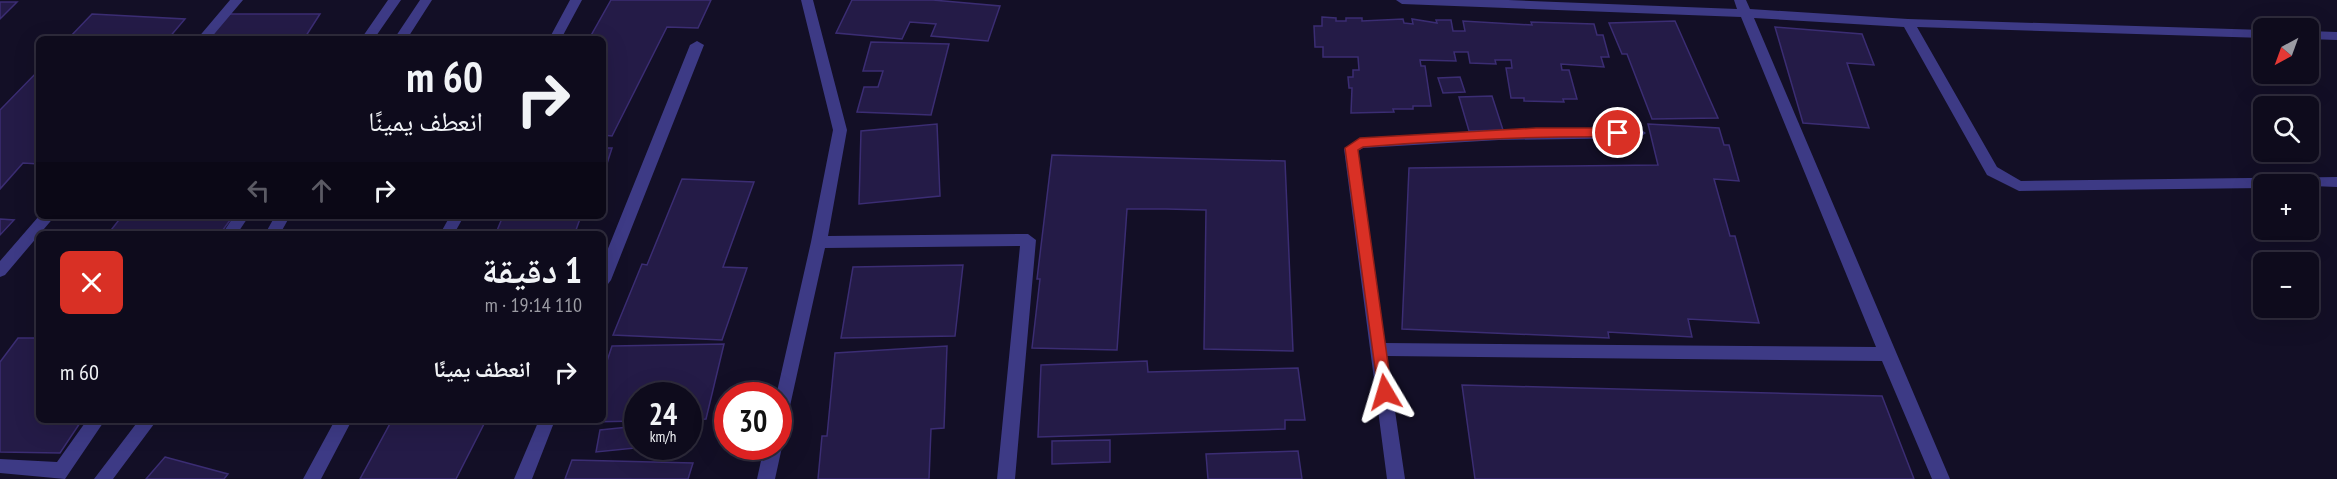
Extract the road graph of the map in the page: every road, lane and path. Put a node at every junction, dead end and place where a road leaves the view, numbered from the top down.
1 (237, 0) edge
2 (395, 0) edge
3 (426, 0) edge
4 (576, 0) edge
5 (807, 0) edge
6 (1402, 0) edge
7 (1742, 6) edge
8 (1908, 23) junction
9 (2253, 34) edge
10 (2319, 35) edge
11 (206, 36) edge
12 (369, 36) edge
13 (402, 36) edge
14 (557, 36) edge
15 (2337, 36) edge
16 (697, 45) dead end
17 (1639, 133) dead end
18 (2337, 182) edge
19 (45, 219) edge
20 (819, 242) junction
21 (0, 271) edge
22 (606, 272) edge
23 (1379, 349) junction
24 (1887, 354) junction
25 (787, 382) edge
26 (96, 423) edge
27 (147, 423) edge
28 (342, 423) edge
29 (546, 423) edge
30 (770, 460) edge
31 (0, 466) edge
32 (58, 475) edge
33 (103, 479) edge
34 (312, 479) edge
35 (523, 479) edge
36 (766, 479) edge
37 (1006, 479) edge
38 (1396, 479) edge
39 (1941, 479) edge

1 - 11 street
2 - 12 street
3 - 13 street
4 - 14 street
5 - 20 street
6 - 7 street
7 - 8 street
7 - 24 street
8 - 9 street
8 - 18 street
10 - 15 street
16 - 22 street
17 - 23 street
19 - 21 street
20 - 25 street
20 - 37 street
23 - 24 street
23 - 38 street
24 - 39 street
26 - 32 street
27 - 33 street
28 - 34 street
29 - 35 street
30 - 36 street
31 - 32 street

